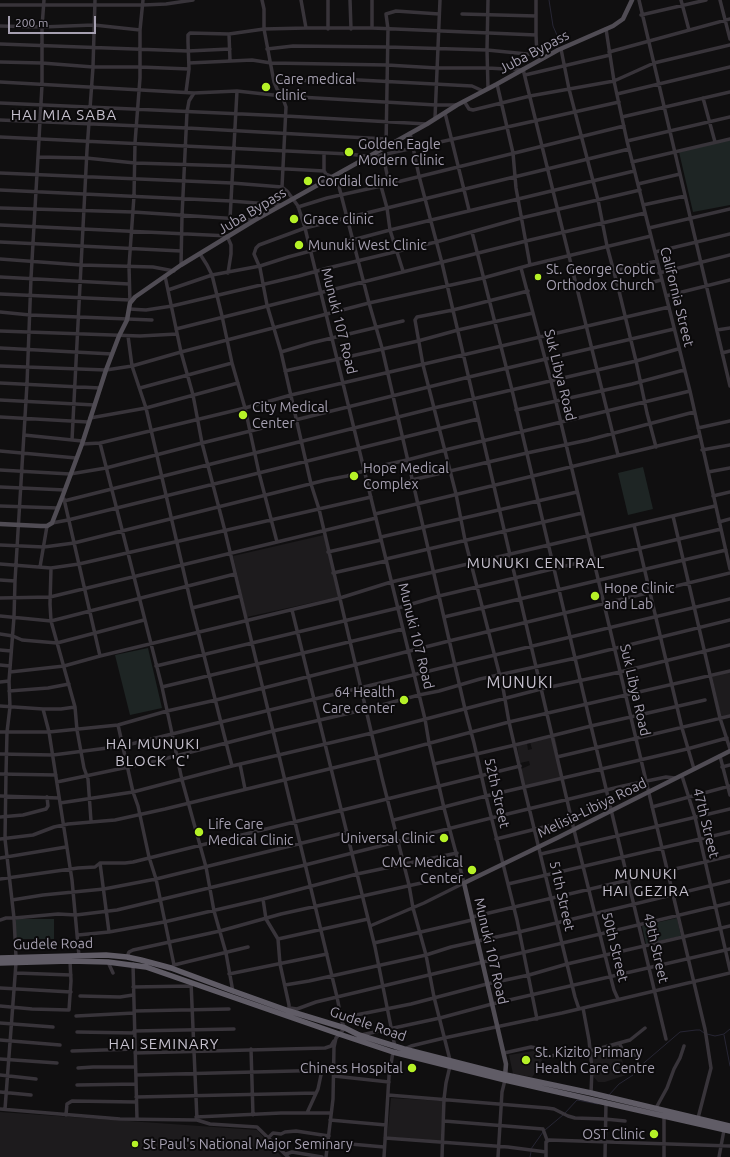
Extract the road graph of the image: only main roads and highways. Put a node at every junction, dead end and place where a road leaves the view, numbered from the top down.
1 (632, 0) edge
2 (0, 524) edge
3 (730, 750) edge
4 (464, 883) joint
5 (83, 957) junction
6 (0, 958) edge
7 (16, 960) junction
8 (0, 963) edge
9 (233, 994) junction
10 (394, 1049) junction
11 (450, 1063) junction
12 (505, 1078) junction
13 (730, 1126) edge
14 (730, 1131) edge

1 - 2 main road, Juba Bypass
3 - 4 main road, Melisia-Libiya Road
4 - 12 main road, Munuki 107 Road
5 - 7 highway, Gudele Road
5 - 7 highway, Gudele Road
5 - 9 highway, Gudele Road
5 - 9 highway, Gudele Road
6 - 7 highway, Gudele Road
7 - 8 highway, Gudele Road
9 - 10 highway, Gudele Road
9 - 10 highway, Gudele Road
10 - 11 highway, Gudele Road
10 - 11 highway, Gudele Road
11 - 12 highway, Gudele Road
12 - 13 highway, Gudele Road
12 - 14 highway, Gudele Road

